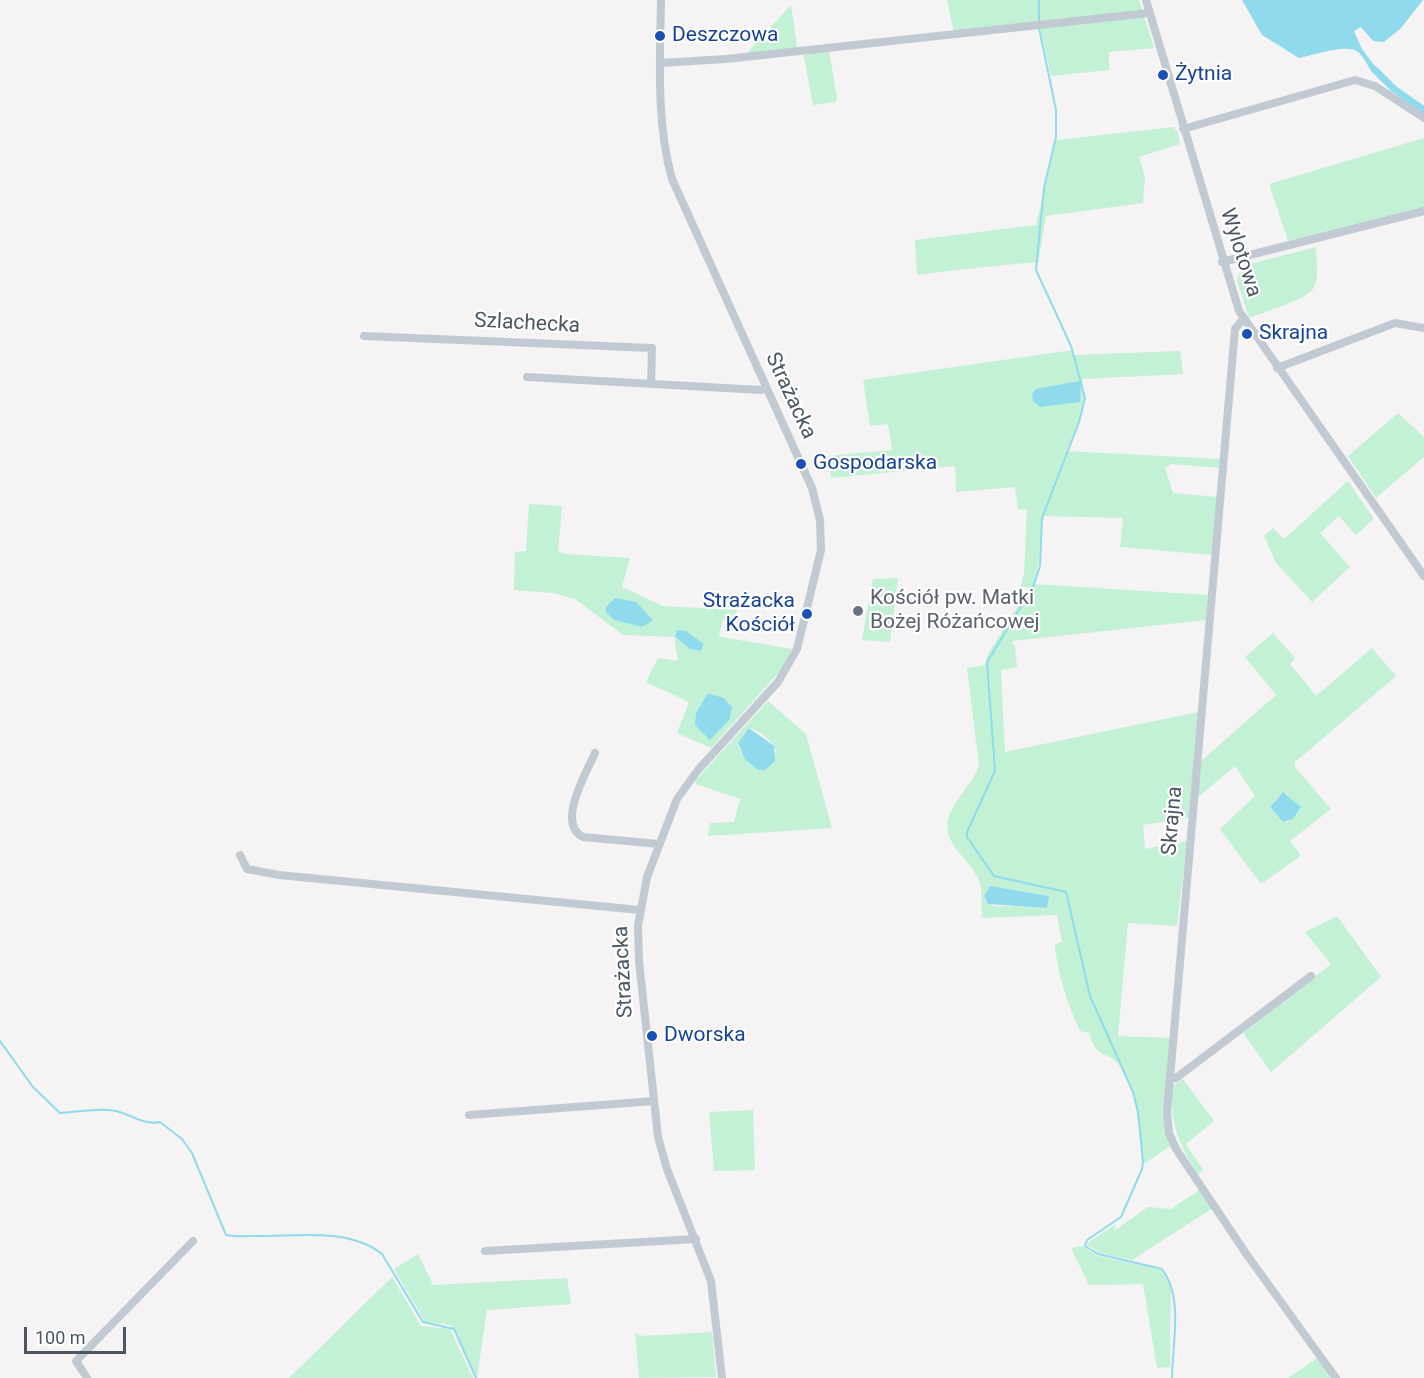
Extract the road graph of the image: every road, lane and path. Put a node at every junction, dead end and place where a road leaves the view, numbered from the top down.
1 (661, 0) edge
2 (1146, 0) edge
3 (1149, 13) junction
4 (660, 63) junction
5 (1424, 118) edge
6 (1183, 129) junction
7 (1424, 211) edge
8 (1222, 262) junction
9 (1243, 319) junction
10 (1424, 328) edge
11 (364, 336) dead end
12 (1277, 368) junction
13 (527, 377) dead end
14 (651, 384) junction
15 (766, 388) junction
16 (1424, 576) edge
17 (595, 753) dead end
18 (659, 844) junction
19 (240, 855) dead end
20 (640, 910) junction
21 (1311, 976) dead end
22 (1170, 1079) junction
23 (654, 1101) junction
24 (469, 1115) dead end
25 (696, 1239) junction
26 (193, 1241) dead end
27 (485, 1251) dead end
28 (87, 1378) edge
29 (722, 1378) edge
30 (1336, 1378) edge

1 - 4 street, Strażacka
2 - 3 street, Wylotowa
3 - 4 street
3 - 6 street, Wylotowa
4 - 15 street, Strażacka
5 - 6 street
6 - 8 street, Wylotowa
7 - 8 street
8 - 9 street, Wylotowa
9 - 12 street, Wylotowa
9 - 22 street, Skrajna
10 - 12 street
11 - 14 street, Szlachecka
12 - 16 street, Wylotowa
13 - 14 street
14 - 15 street
15 - 18 street, Strażacka
17 - 18 street
18 - 20 street, Strażacka
19 - 20 street
20 - 23 street, Strażacka
21 - 22 street
22 - 30 street, Skrajna
23 - 24 street
23 - 25 street, Strażacka
25 - 27 street
25 - 29 street, Strażacka
26 - 28 street

